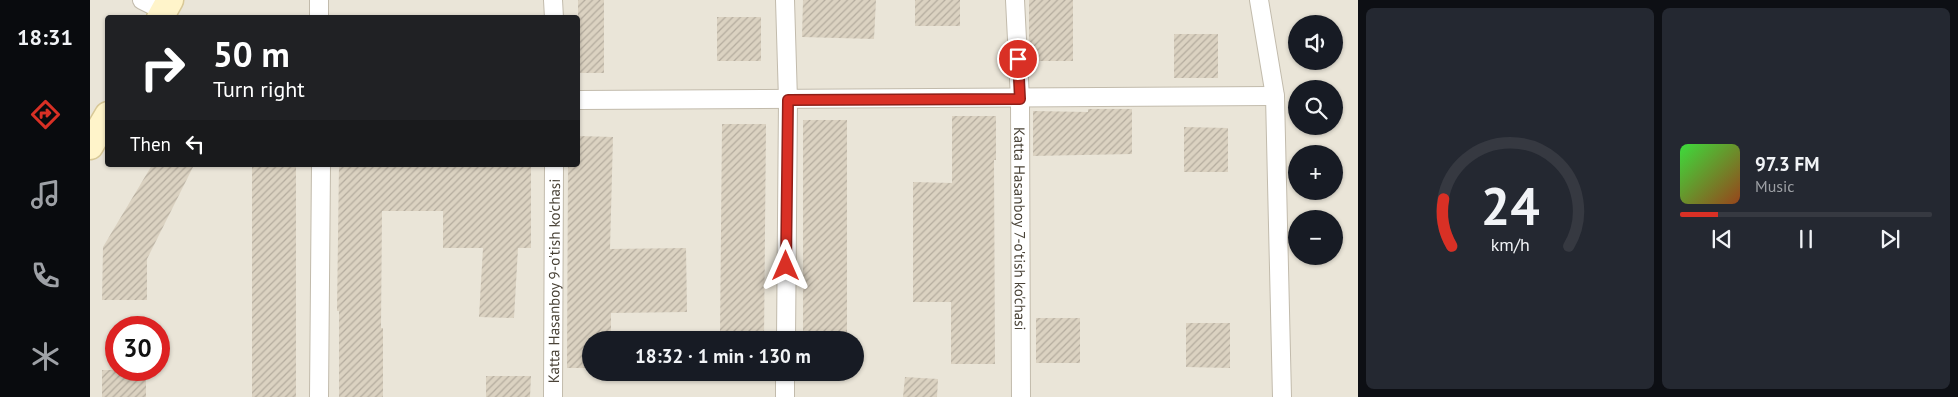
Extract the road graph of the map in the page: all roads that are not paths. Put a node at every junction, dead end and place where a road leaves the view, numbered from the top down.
1 (319, 0) edge
2 (554, 0) edge
3 (785, 0) edge
4 (1014, 0) edge
5 (1259, 0) edge
6 (319, 15) edge
7 (554, 15) edge
8 (1275, 96) junction
9 (1020, 99) junction
10 (580, 100) edge
11 (788, 100) junction
12 (105, 120) edge
13 (90, 146) edge
14 (321, 167) edge
15 (554, 167) edge
16 (786, 331) edge
17 (785, 381) edge
18 (319, 397) edge
19 (553, 397) edge
20 (785, 397) edge
21 (1021, 397) edge
22 (1282, 397) edge

1 - 6 street
2 - 7 street
3 - 11 street
4 - 9 street, Katta Hasanboy 7-o'tish ko'chasi
5 - 8 street
8 - 9 street
8 - 22 street
9 - 11 street
9 - 21 street, Katta Hasanboy 7-o'tish ko'chasi
10 - 11 street
11 - 16 street
12 - 13 street
14 - 18 street
15 - 19 street, Katta Hasanboy 9-o'tish ko'chasi
17 - 20 street

